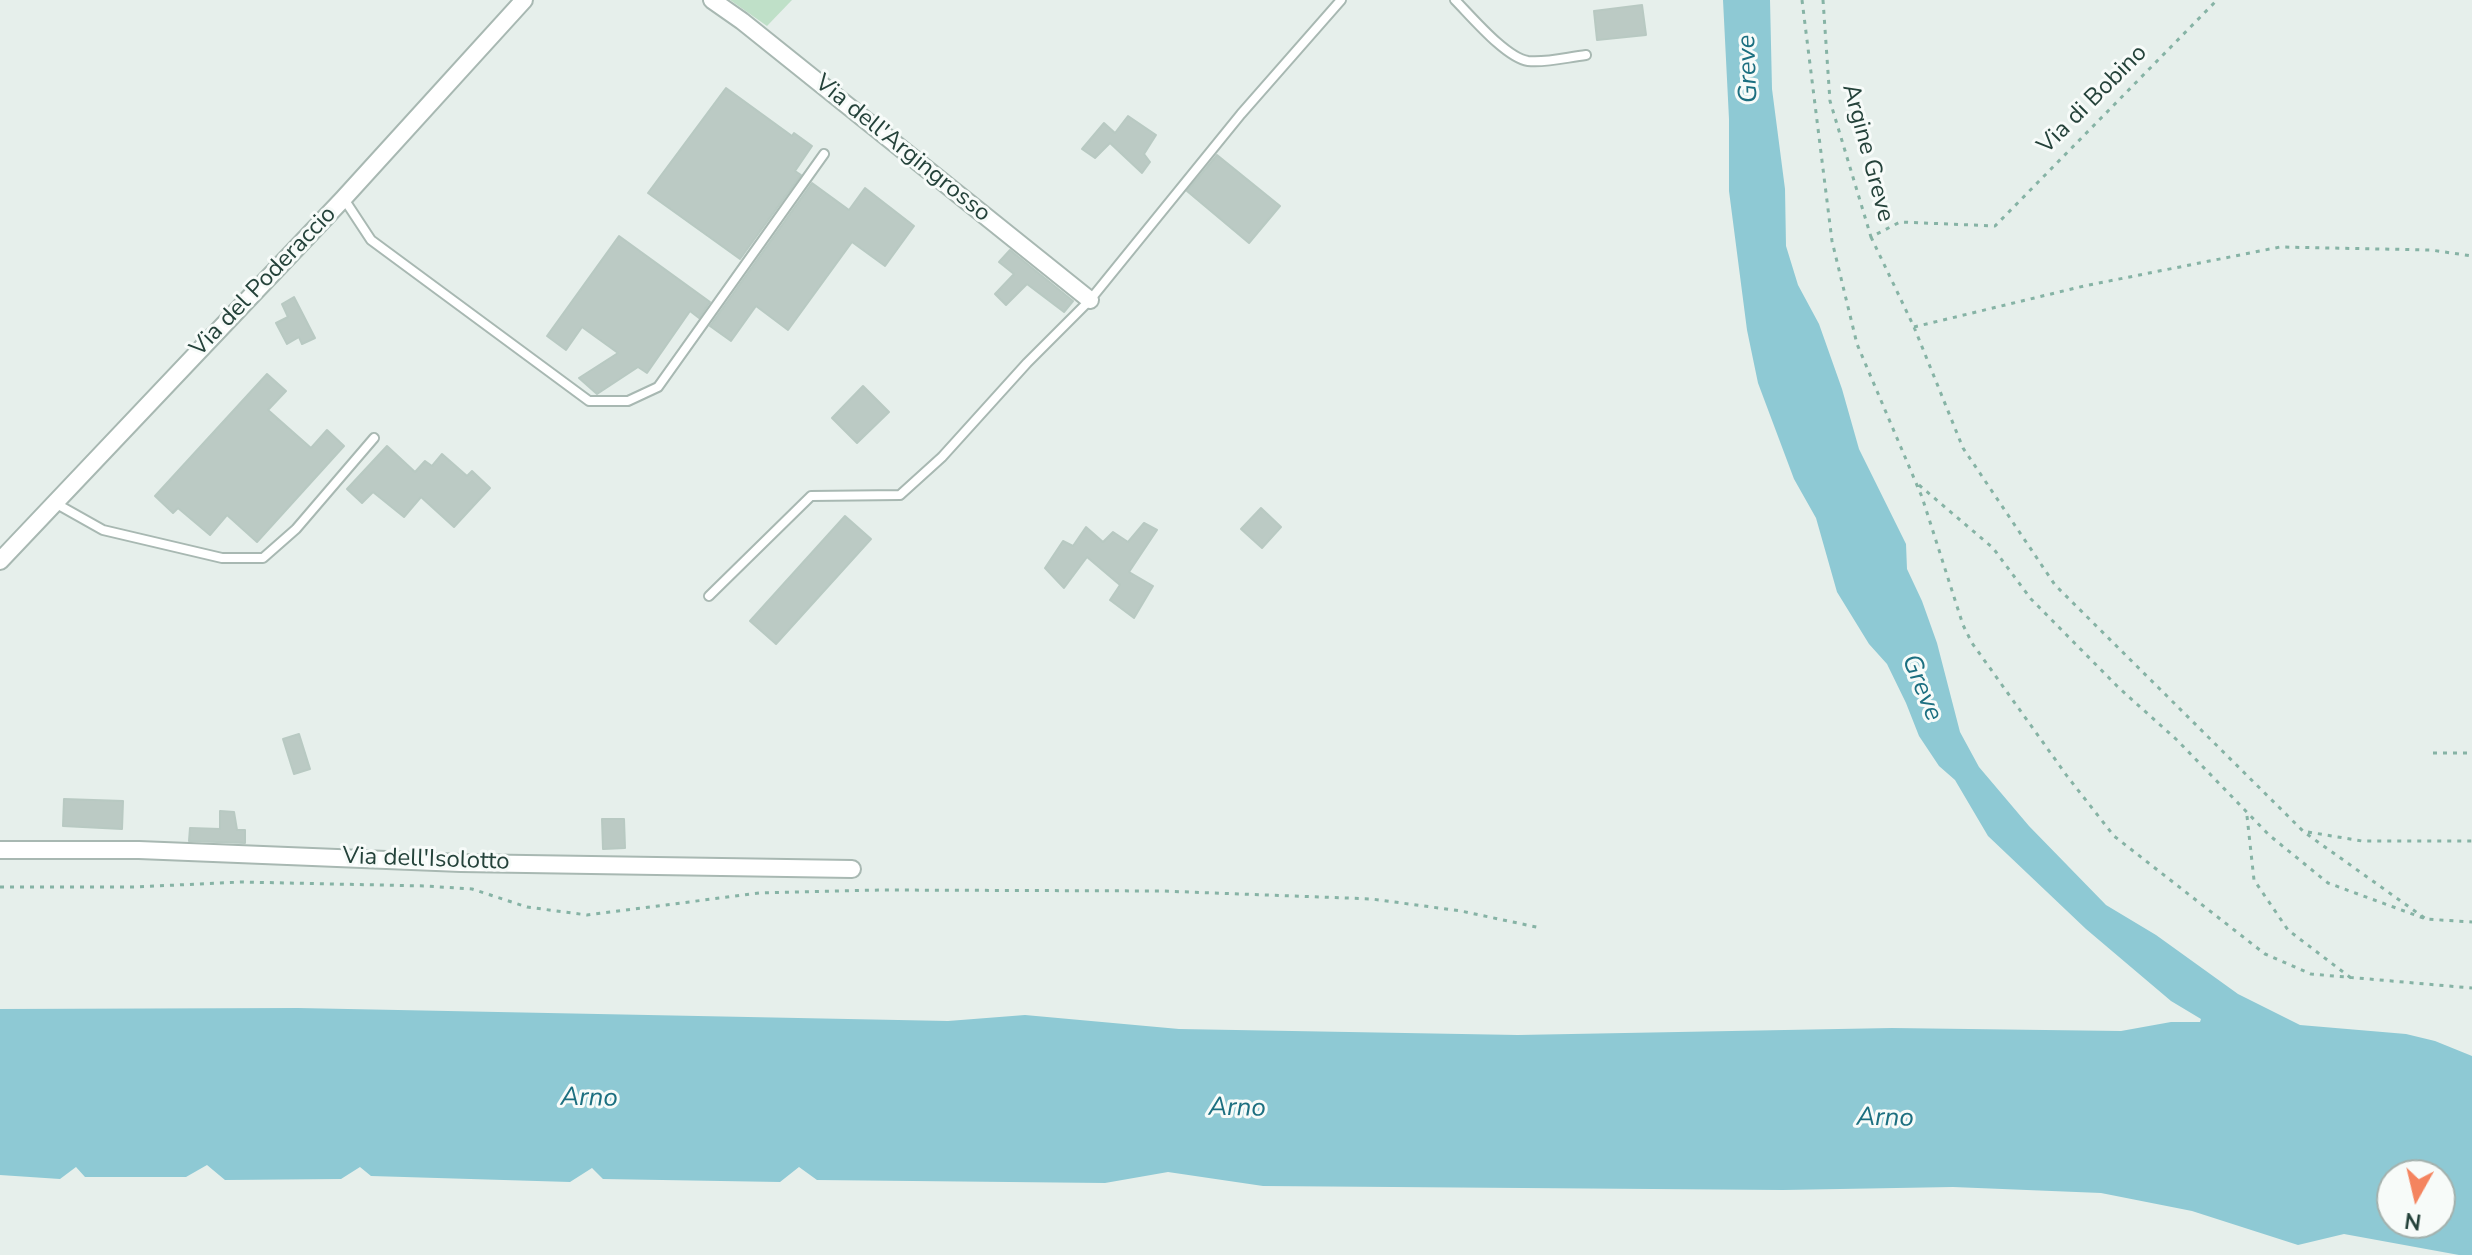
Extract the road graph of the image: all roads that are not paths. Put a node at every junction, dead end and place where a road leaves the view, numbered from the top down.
1 (524, 0) edge
2 (712, 0) edge
3 (1341, 0) edge
4 (1455, 0) edge
5 (1586, 55) dead end
6 (824, 154) dead end
7 (343, 199) junction
8 (1090, 300) junction
9 (374, 438) dead end
10 (55, 503) junction
11 (0, 561) edge
12 (709, 596) dead end
13 (0, 850) edge
14 (852, 869) dead end

1 - 7 street, Via del Poderaccio
2 - 8 street, Via dell'Argingrosso
3 - 8 lane
4 - 5 lane
6 - 7 lane
7 - 10 street, Via del Poderaccio
8 - 12 lane
9 - 10 lane
10 - 11 street, Via del Poderaccio
13 - 14 street, Via dell'Isolotto

